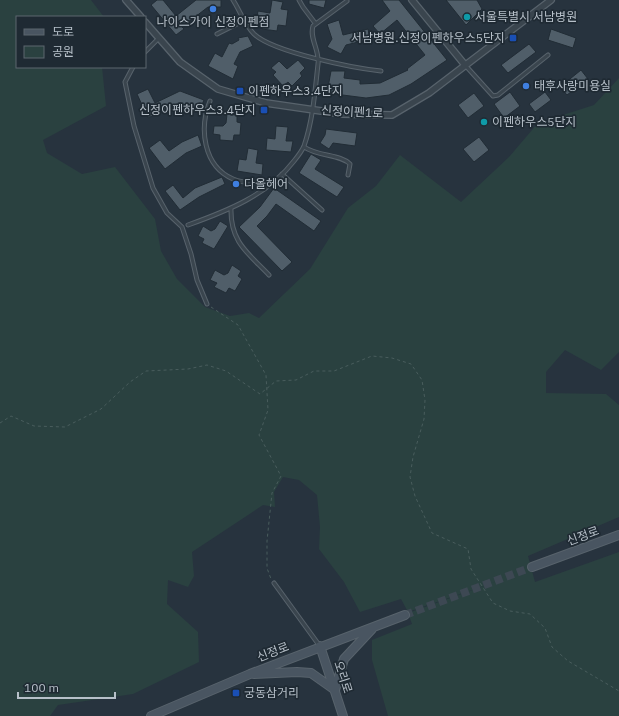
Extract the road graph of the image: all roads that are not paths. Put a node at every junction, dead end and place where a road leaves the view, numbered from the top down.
1 (126, 0) edge
2 (233, 0) edge
3 (299, 0) edge
4 (412, 0) edge
5 (551, 0) edge
6 (347, 1) edge
7 (139, 16) edge
8 (245, 20) junction
9 (146, 23) edge
10 (315, 23) junction
11 (217, 34) dead end
12 (159, 38) junction
13 (146, 51) edge
14 (548, 55) dead end
15 (319, 59) junction
16 (465, 65) junction
17 (132, 68) edge
18 (381, 71) dead end
19 (210, 101) dead end
20 (313, 110) junction
21 (304, 147) junction
22 (282, 174) junction
23 (348, 175) dead end
24 (273, 182) junction
25 (231, 208) junction
26 (322, 210) dead end
27 (188, 225) dead end
28 (269, 276) dead end
29 (206, 304) road end
30 (619, 535) edge
31 (532, 567) tunnel mouth
32 (274, 583) road end
33 (405, 615) tunnel mouth
34 (376, 626) junction
35 (320, 646) junction
36 (250, 674) junction
37 (335, 690) junction
38 (151, 716) edge
39 (343, 716) edge

1 - 7 street
2 - 8 lane
3 - 10 lane
4 - 16 street
5 - 16 street, 신정이펜1로
6 - 10 lane
8 - 11 lane
8 - 15 lane
9 - 12 street, 신정이펜1로
10 - 15 lane
12 - 13 lane
12 - 20 street, 신정이펜1로
14 - 16 lane
15 - 18 lane
15 - 20 lane
16 - 20 street, 신정이펜1로
17 - 29 lane
19 - 24 lane
20 - 21 lane
21 - 22 lane
21 - 23 lane
22 - 24 lane
22 - 26 lane
24 - 25 lane
25 - 27 lane
25 - 28 lane
30 - 31 main road, 신정로
32 - 35 lane
33 - 34 main road, 신정로
34 - 35 main road, 신정로
34 - 37 main road
35 - 36 main road, 신정로
35 - 37 main road, 오리로
36 - 37 main road
36 - 38 main road, 신정로
37 - 39 main road, 오리로

